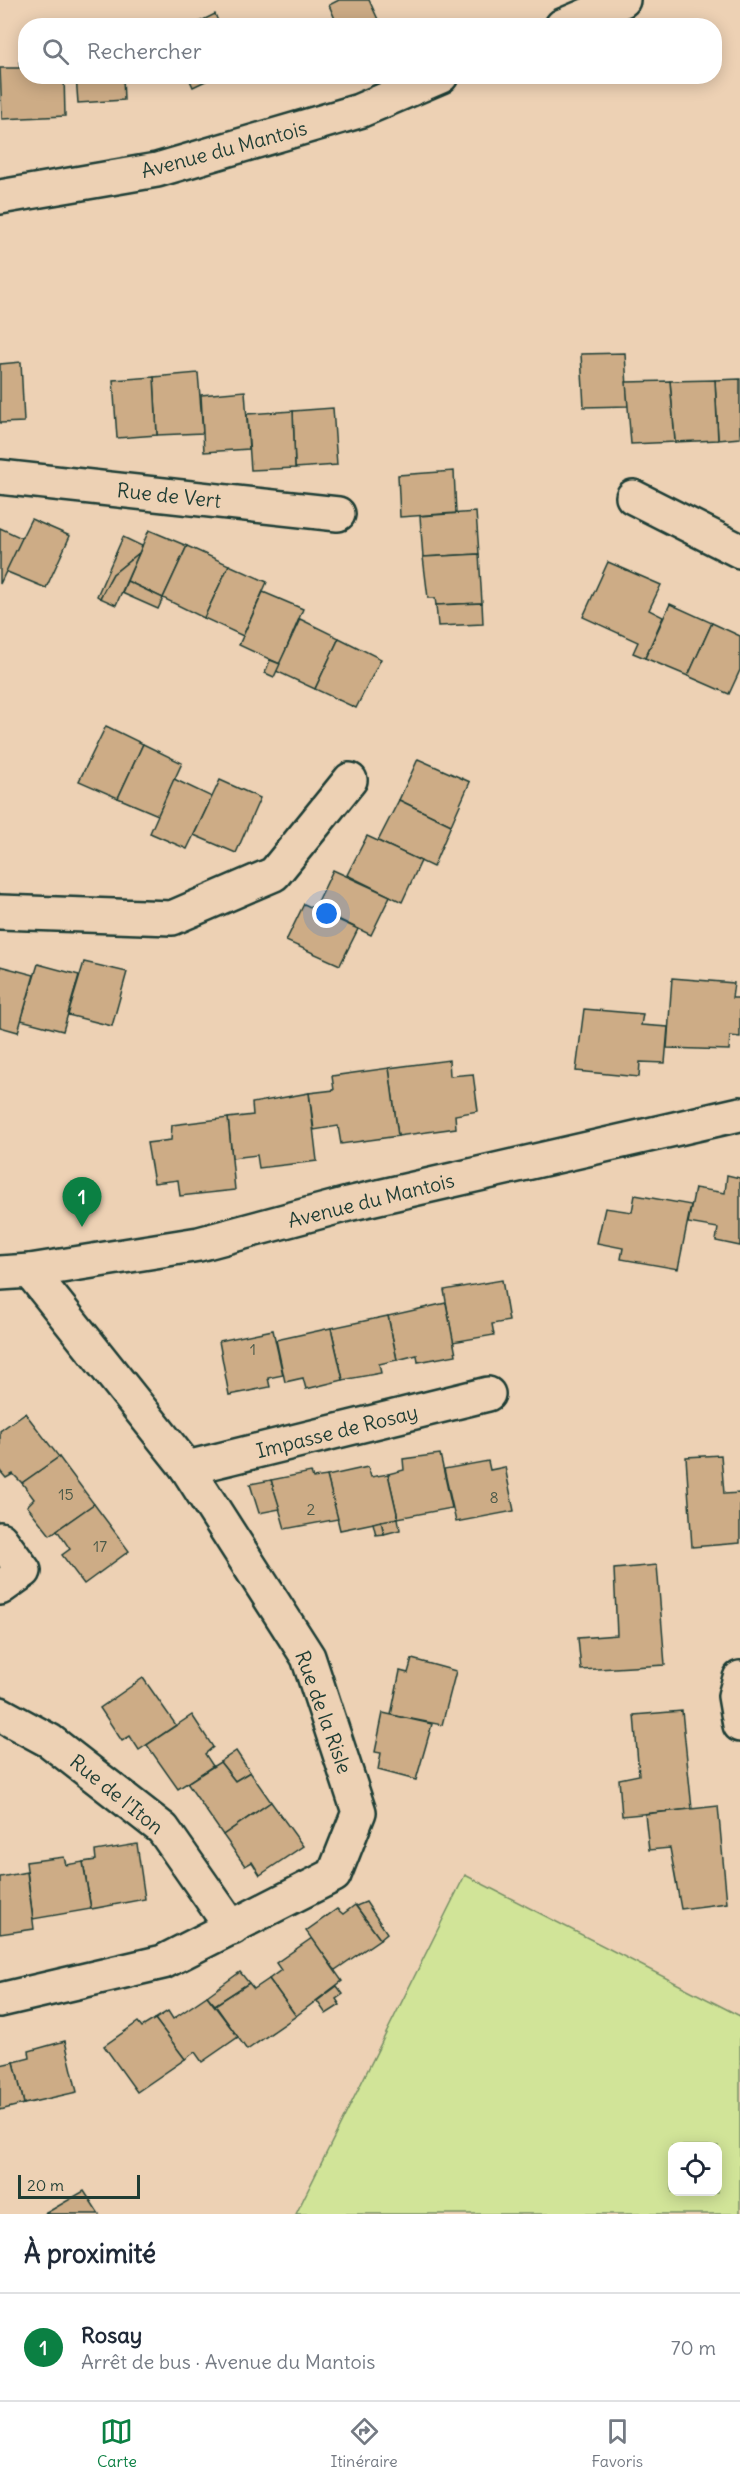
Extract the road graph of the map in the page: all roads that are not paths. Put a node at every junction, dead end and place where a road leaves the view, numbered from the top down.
1 (623, 0) edge
2 (581, 18) edge
3 (422, 84) edge
4 (0, 197) edge
5 (0, 477) edge
6 (633, 496) dead end
7 (338, 514) dead end
8 (740, 551) edge
9 (350, 780) dead end
10 (0, 912) edge
11 (740, 1114) edge
12 (8, 1272) edge
13 (488, 1394) dead end
14 (187, 1468) junction
15 (0, 1539) edge
16 (0, 1588) edge
17 (740, 1678) edge
18 (0, 1714) edge
19 (740, 1725) edge
20 (232, 1928) junction
21 (0, 2000) edge

1 - 2 street
3 - 4 street, Avenue du Mantois
5 - 7 street, Rue de Vert
6 - 8 street
9 - 10 street
11 - 12 street, Avenue du Mantois
12 - 14 street, Rue de la Risle
13 - 14 street, Impasse de Rosay
14 - 20 street, Rue de la Risle
15 - 16 street
17 - 19 street
18 - 20 street, Rue de l'Iton
20 - 21 street, Rue de la Risle

